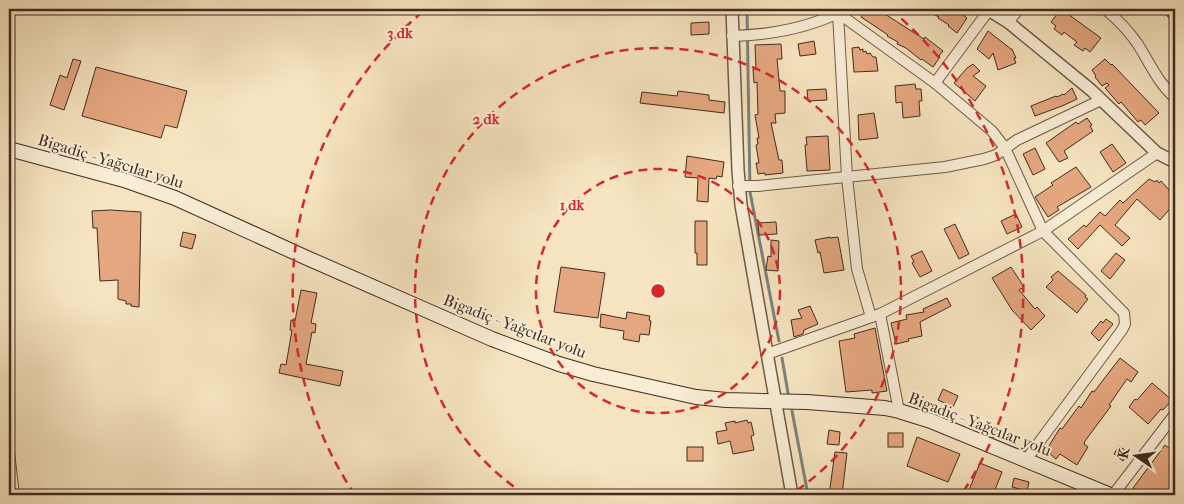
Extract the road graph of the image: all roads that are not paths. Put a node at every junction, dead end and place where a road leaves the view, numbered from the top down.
1 (732, 9) edge
2 (988, 9) edge
3 (1019, 9) edge
4 (1105, 9) edge
5 (842, 11) edge
6 (1008, 22) junction
7 (736, 36) junction
8 (935, 84) junction
9 (1175, 98) edge
10 (1101, 100) junction
11 (1005, 148) junction
12 (9, 149) edge
13 (1157, 153) junction
14 (1175, 162) edge
15 (847, 177) junction
16 (742, 186) junction
17 (1043, 231) junction
18 (875, 316) junction
19 (768, 354) junction
20 (776, 402) junction
21 (899, 411) junction
22 (1175, 414) edge
23 (9, 452) edge
24 (1026, 460) junction
25 (14, 495) edge
26 (792, 495) edge
27 (1111, 495) edge

1 - 7 street
2 - 6 street
2 - 8 street
3 - 6 street
4 - 9 street
5 - 7 street
5 - 8 street
5 - 15 street
6 - 10 street
7 - 16 street
8 - 11 street
10 - 11 street
10 - 13 street
11 - 15 street
11 - 17 street
12 - 20 main road, Bigadiç - Yağcılar yolu
13 - 14 street
13 - 17 street
15 - 16 street
15 - 18 street
16 - 19 street
17 - 18 street
17 - 24 street
18 - 19 street
18 - 21 street
19 - 20 street
20 - 21 main road, Bigadiç - Yağcılar yolu
20 - 26 street
21 - 24 main road, Bigadiç - Yağcılar yolu
22 - 27 street
23 - 25 street
24 - 27 main road, Bigadiç - Yağcılar yolu

